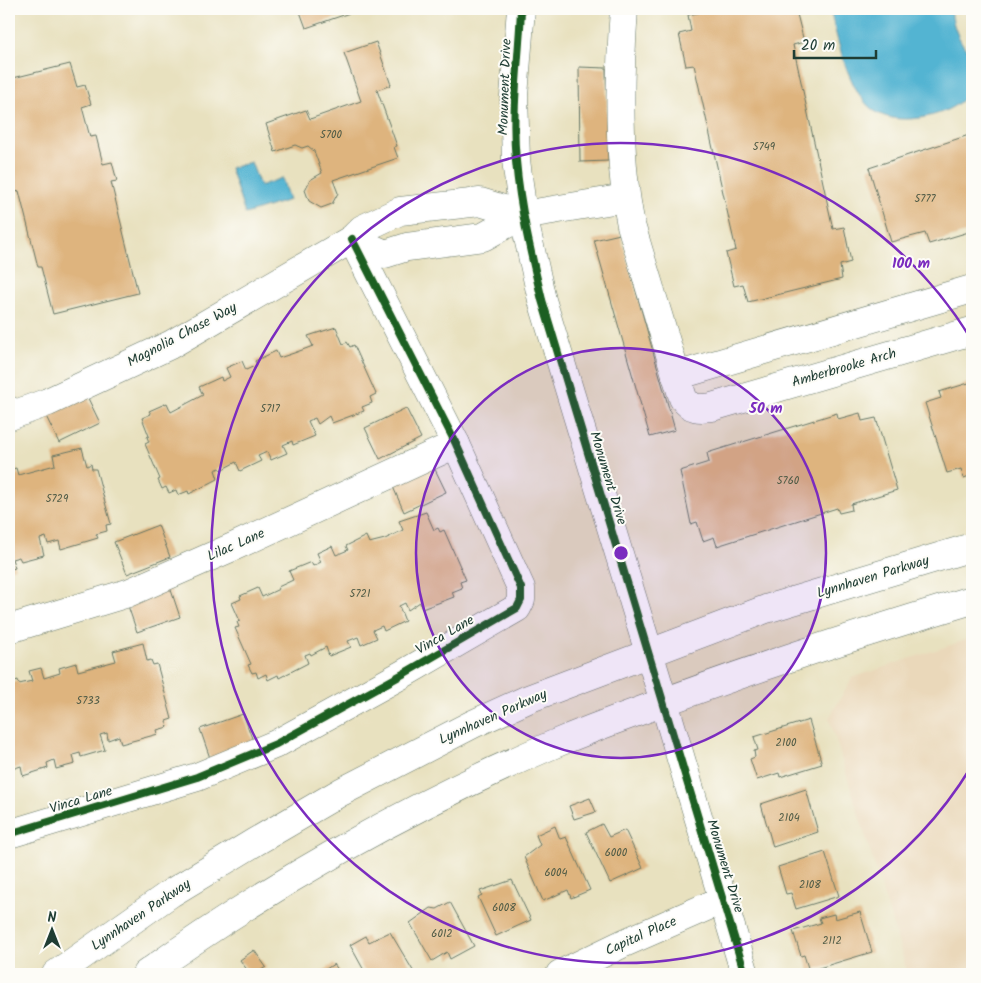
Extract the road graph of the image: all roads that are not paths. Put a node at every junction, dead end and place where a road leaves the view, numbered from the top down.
1 (521, 9) edge
2 (624, 9) edge
3 (625, 198) junction
4 (523, 215) junction
5 (352, 239) junction
6 (972, 289) edge
7 (972, 331) edge
8 (676, 376) junction
9 (9, 410) edge
10 (456, 444) junction
11 (972, 547) edge
12 (972, 600) edge
13 (9, 629) edge
14 (649, 653) junction
15 (664, 702) junction
16 (9, 834) edge
17 (722, 900) junction
18 (56, 974) edge
19 (146, 974) edge
20 (560, 974) edge
21 (745, 974) edge

1 - 4 street, Monument Drive
2 - 3 street, Amberbrooke Arch
3 - 4 street
3 - 8 street, Amberbrooke Arch
4 - 5 street, Magnolia Chase Way
4 - 5 street
4 - 14 street, Monument Drive
5 - 9 street, Magnolia Chase Way
5 - 10 street, Vinca Lane
6 - 8 street
7 - 8 street, Amberbrooke Arch
10 - 13 street, Lilac Lane
10 - 16 street, Vinca Lane
11 - 14 street, Lynnhaven Parkway
12 - 15 street
14 - 15 street, Monument Drive
14 - 18 street, Lynnhaven Parkway
15 - 17 street, Monument Drive
15 - 19 street
17 - 20 street, Capital Place
17 - 21 street, Monument Drive

